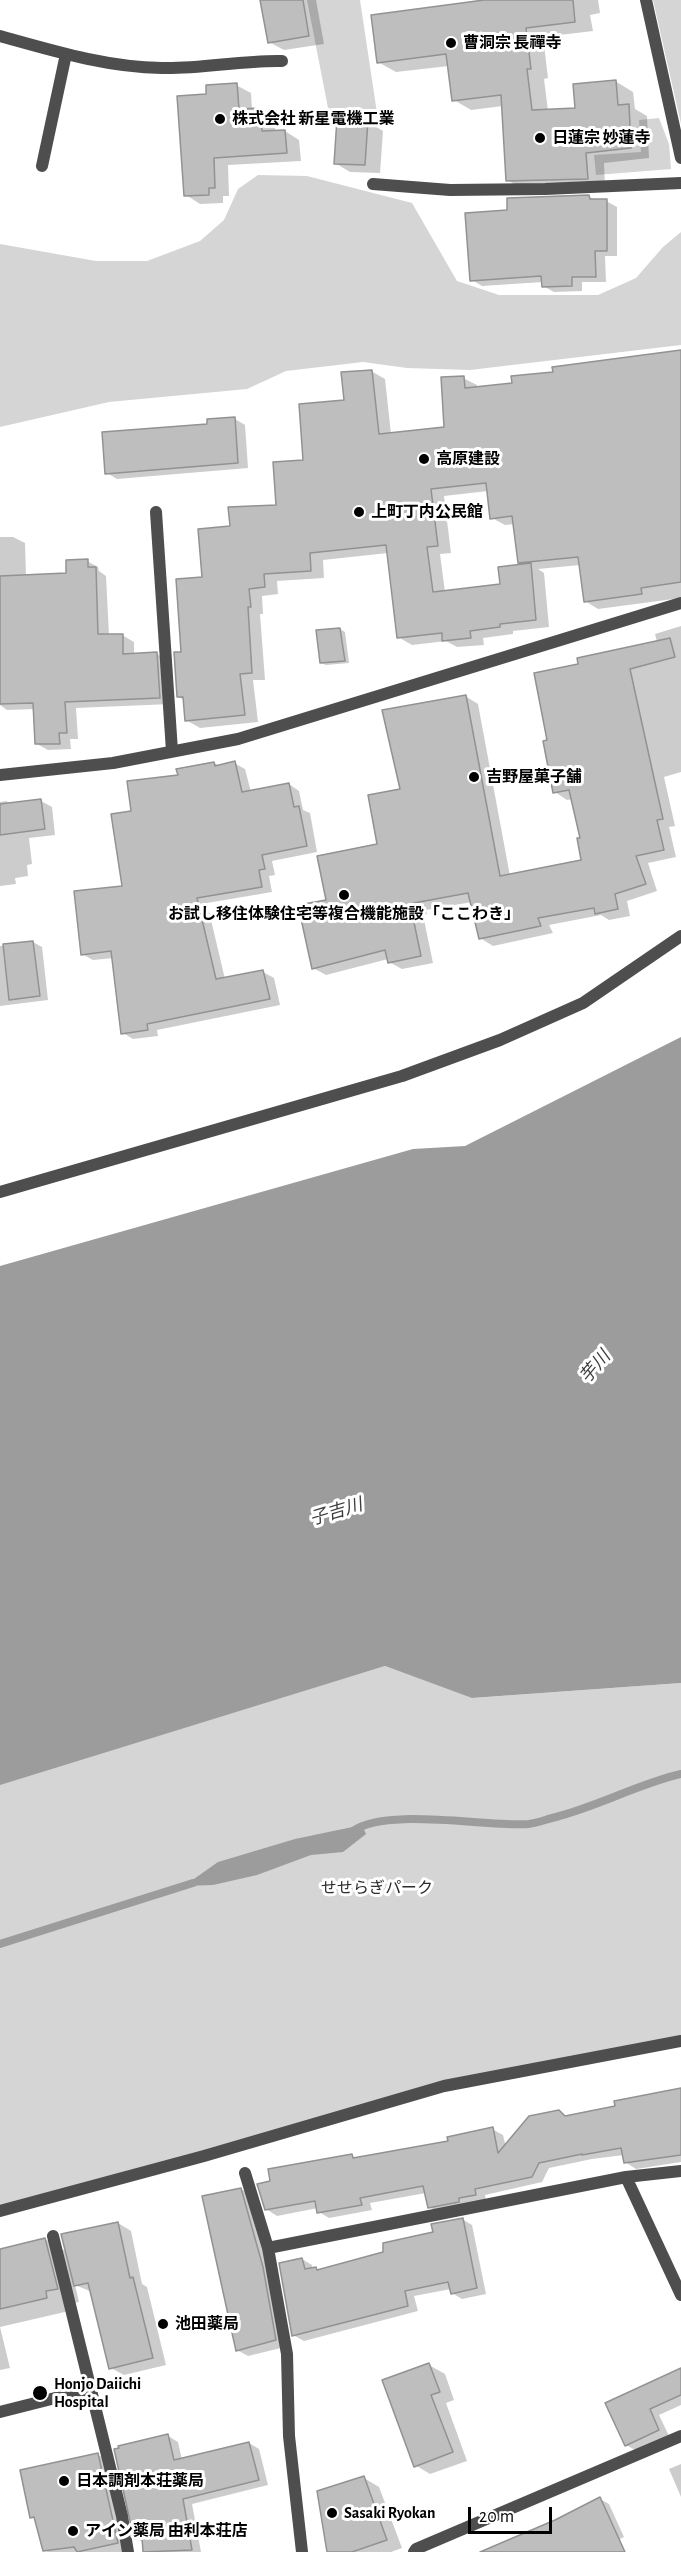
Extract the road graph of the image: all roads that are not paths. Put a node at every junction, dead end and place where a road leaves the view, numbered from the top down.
1 (646, 0) edge
2 (0, 36) edge
3 (66, 54) junction
4 (282, 61) dead end
5 (681, 158) edge
6 (42, 166) dead end
7 (681, 183) edge
8 (374, 184) dead end
9 (156, 512) dead end
10 (681, 603) edge
11 (172, 752) junction
12 (0, 775) edge
13 (681, 936) edge
14 (0, 1192) edge
15 (681, 2041) edge
16 (681, 2170) edge
17 (246, 2173) dead end
18 (626, 2177) junction
19 (0, 2211) edge
20 (53, 2236) dead end
21 (268, 2248) junction
22 (681, 2295) edge
23 (91, 2389) junction
24 (0, 2412) edge
25 (681, 2436) edge
26 (128, 2552) edge
27 (302, 2552) edge
28 (414, 2552) edge

1 - 5 street
2 - 3 street
3 - 4 street
3 - 6 street
7 - 8 street
9 - 11 street
10 - 11 street
11 - 12 street
13 - 14 street
15 - 19 street
16 - 18 street
17 - 21 street
18 - 21 street
18 - 22 street
20 - 23 street
21 - 27 street
23 - 24 street
23 - 26 street
25 - 28 street

